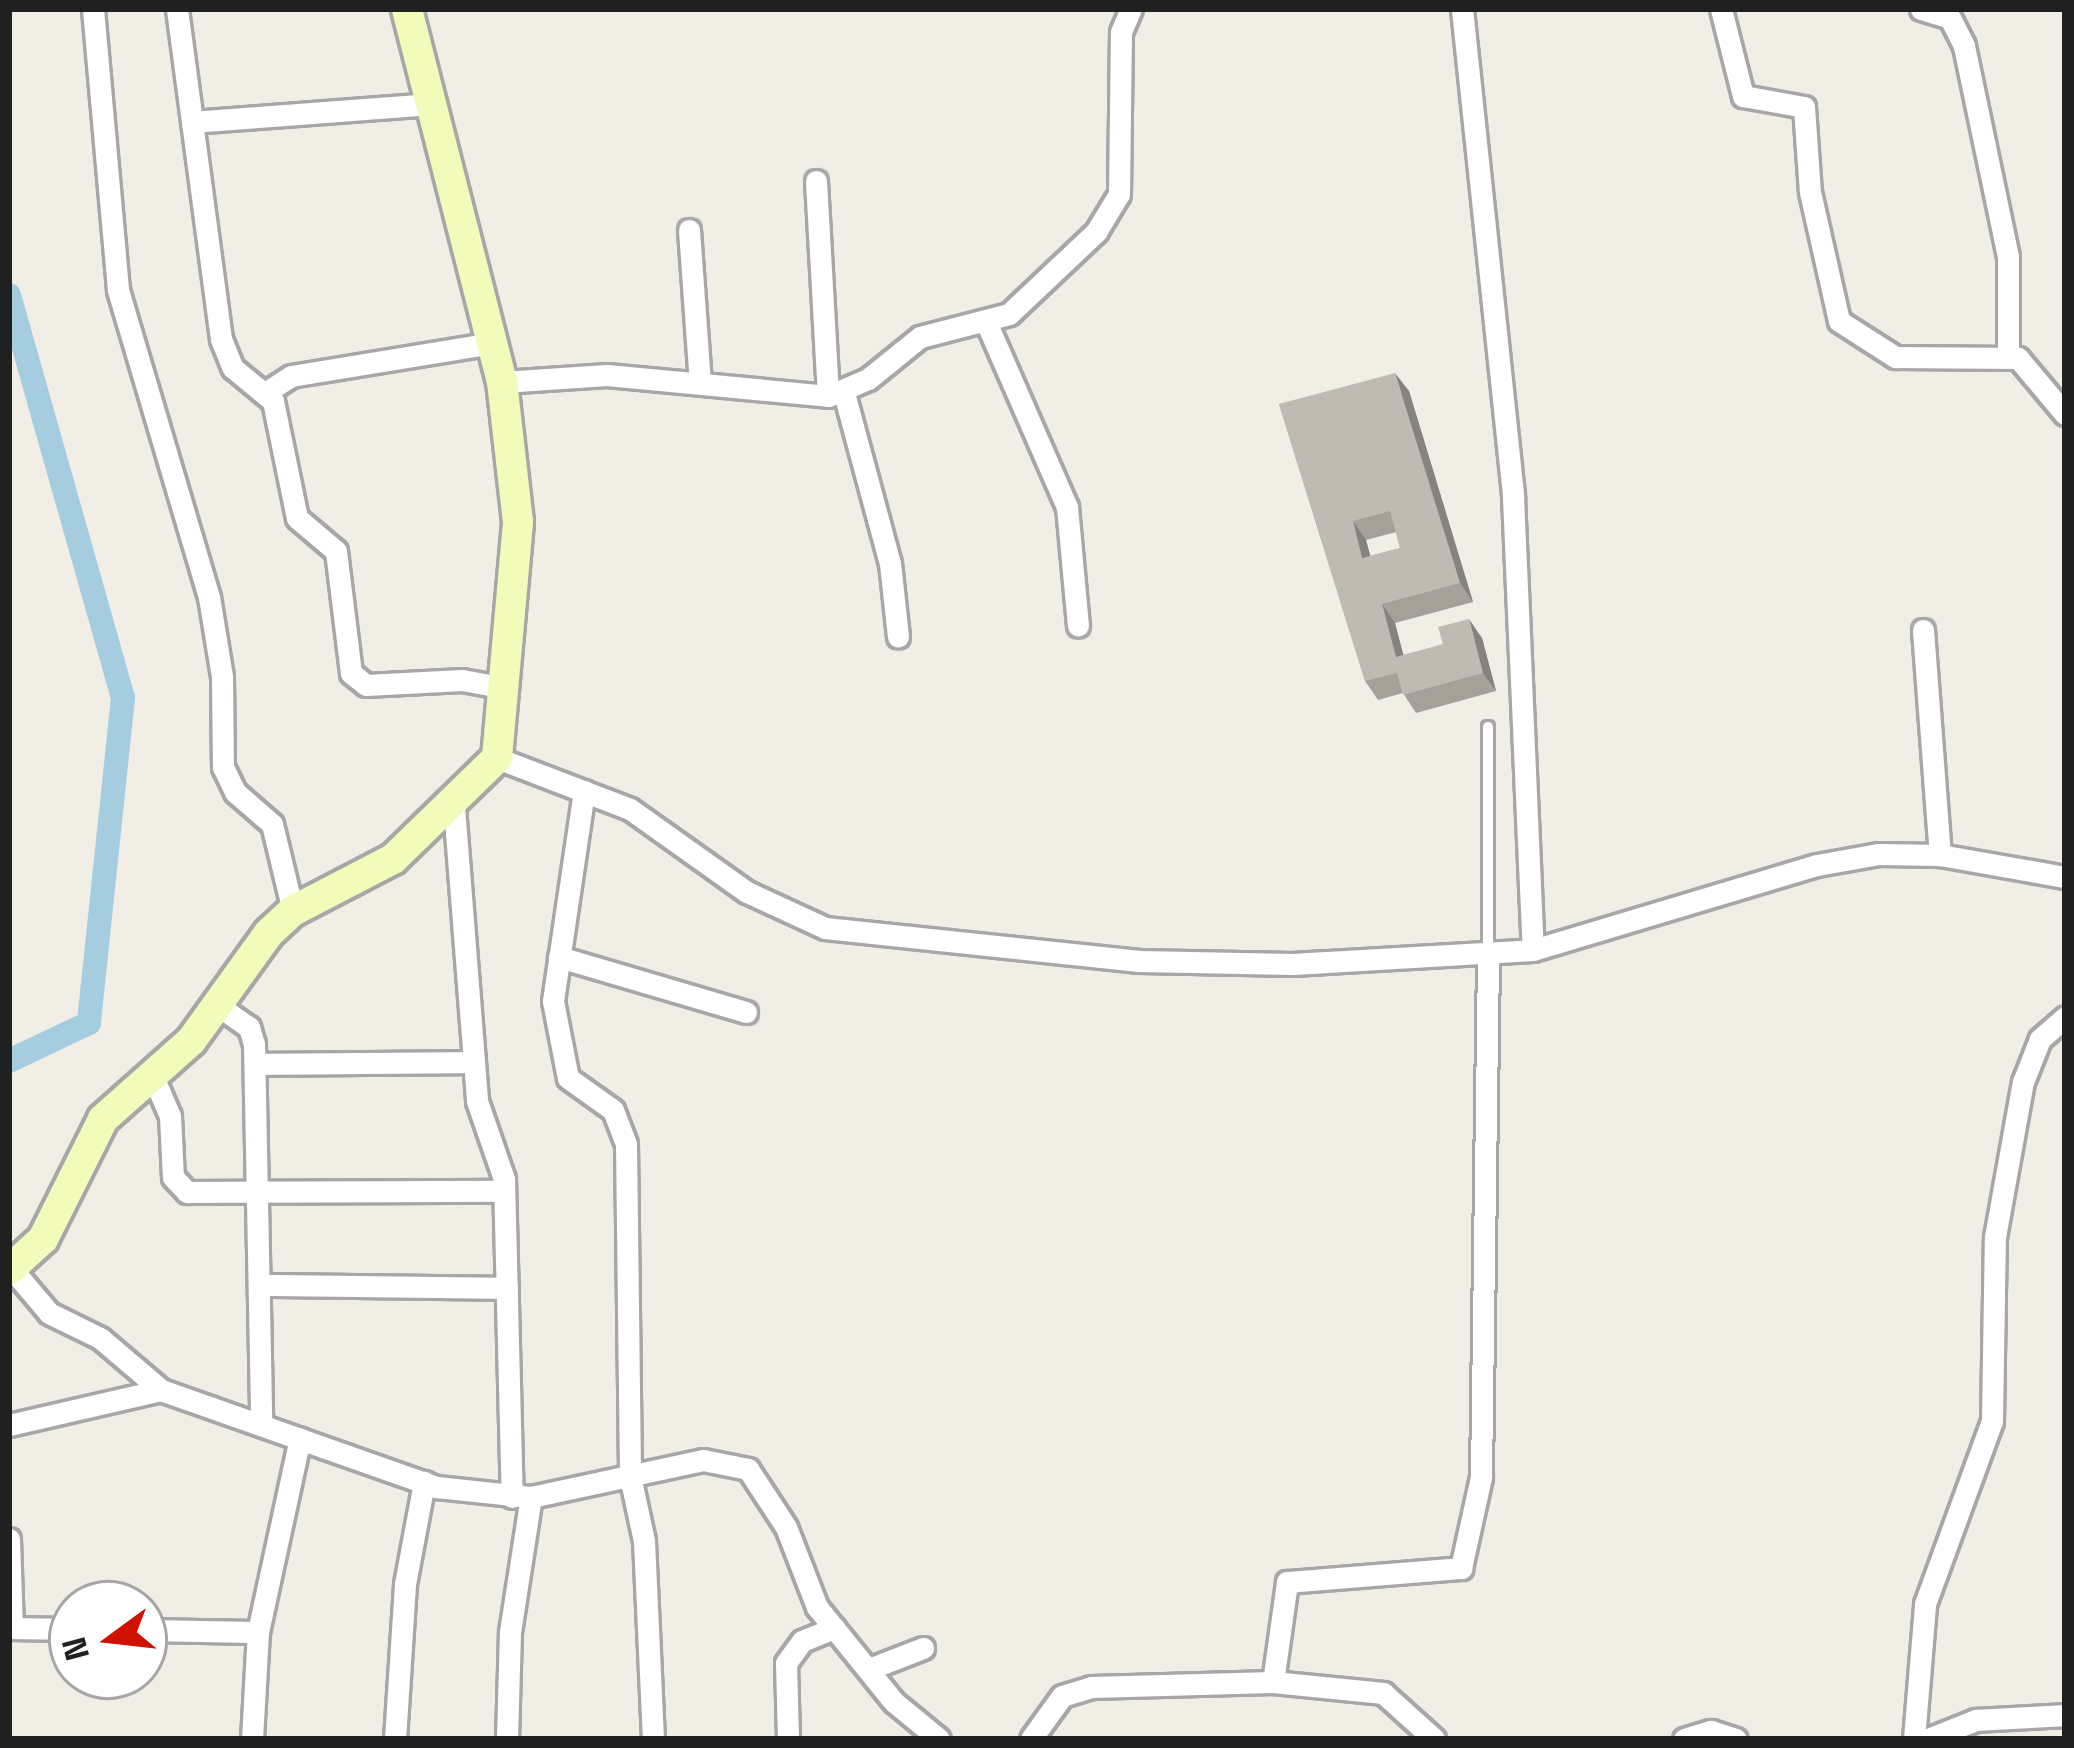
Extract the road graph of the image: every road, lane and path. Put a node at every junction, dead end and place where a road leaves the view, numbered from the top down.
1 (93, 9) edge
2 (177, 9) edge
3 (407, 9) edge
4 (1462, 9) edge
5 (1721, 9) edge
6 (1921, 9) edge
7 (1125, 12) edge
8 (434, 104) junction
9 (192, 122) junction
10 (816, 181) dead end
11 (689, 230) dead end
12 (987, 324) junction
13 (493, 343) junction
14 (2008, 355) junction
15 (502, 382) junction
16 (700, 384) junction
17 (268, 391) junction
18 (836, 394) junction
19 (2065, 413) edge
20 (1078, 625) dead end
21 (1923, 630) dead end
22 (898, 637) dead end
23 (506, 688) junction
24 (1488, 727) dead end
25 (497, 758) junction
26 (584, 791) junction
27 (454, 807) junction
28 (1940, 855) junction
29 (2065, 877) edge
30 (293, 910) junction
31 (1533, 950) junction
32 (1488, 955) junction
33 (559, 957) junction
34 (220, 1007) junction
35 (746, 1012) dead end
36 (2065, 1017) edge
37 (473, 1062) junction
38 (256, 1064) junction
39 (151, 1072) junction
40 (504, 1191) junction
41 (262, 1194) junction
42 (11, 1269) edge
43 (264, 1285) junction
44 (507, 1288) junction
45 (160, 1390) junction
46 (9, 1425) edge
47 (261, 1425) junction
48 (300, 1438) junction
49 (630, 1476) junction
50 (424, 1482) junction
51 (522, 1497) junction
52 (9, 1539) edge
53 (10, 1628) edge
54 (835, 1628) junction
55 (48, 1629) edge
56 (168, 1631) edge
57 (258, 1633) junction
58 (923, 1648) dead end
59 (869, 1670) junction
60 (1273, 1682) junction
61 (2065, 1715) edge
62 (252, 1739) edge
63 (395, 1739) edge
64 (507, 1739) edge
65 (653, 1739) edge
66 (788, 1739) edge
67 (939, 1739) edge
68 (1031, 1739) edge
69 (1434, 1739) edge
70 (1684, 1739) edge
71 (1736, 1739) edge
72 (1914, 1739) edge
73 (1928, 1739) edge

1 - 30 street
2 - 9 street
3 - 8 street
4 - 31 street
5 - 14 street
6 - 14 street
7 - 12 street
8 - 9 street
8 - 13 street
9 - 17 street
10 - 18 street
11 - 16 street
12 - 18 street
12 - 20 street
13 - 15 street
13 - 17 street
14 - 19 street
15 - 16 street
15 - 23 street
16 - 18 street
17 - 23 street
18 - 22 street
21 - 28 street
23 - 25 street
24 - 32 lane
25 - 26 street
25 - 27 street
26 - 32 street
26 - 33 street
27 - 30 street
27 - 37 street
28 - 29 street
28 - 31 street
30 - 34 street
31 - 32 street
32 - 60 street
33 - 35 street
33 - 49 street
34 - 38 street
34 - 39 street
36 - 72 street
37 - 38 street
37 - 40 street
38 - 41 street
39 - 41 street
39 - 42 street
40 - 41 street
40 - 44 street
41 - 43 street
42 - 45 street
43 - 44 street
43 - 47 street
44 - 51 street
45 - 46 street
45 - 47 street
47 - 48 street
48 - 50 street
48 - 57 street
49 - 51 street
49 - 54 street
49 - 65 street
50 - 51 street
50 - 63 street
51 - 64 street
52 - 53 street
53 - 55 street
54 - 59 street
54 - 66 street
56 - 57 street
57 - 62 street
58 - 59 street
59 - 67 street
60 - 68 street
60 - 69 street
61 - 73 street
70 - 71 street

